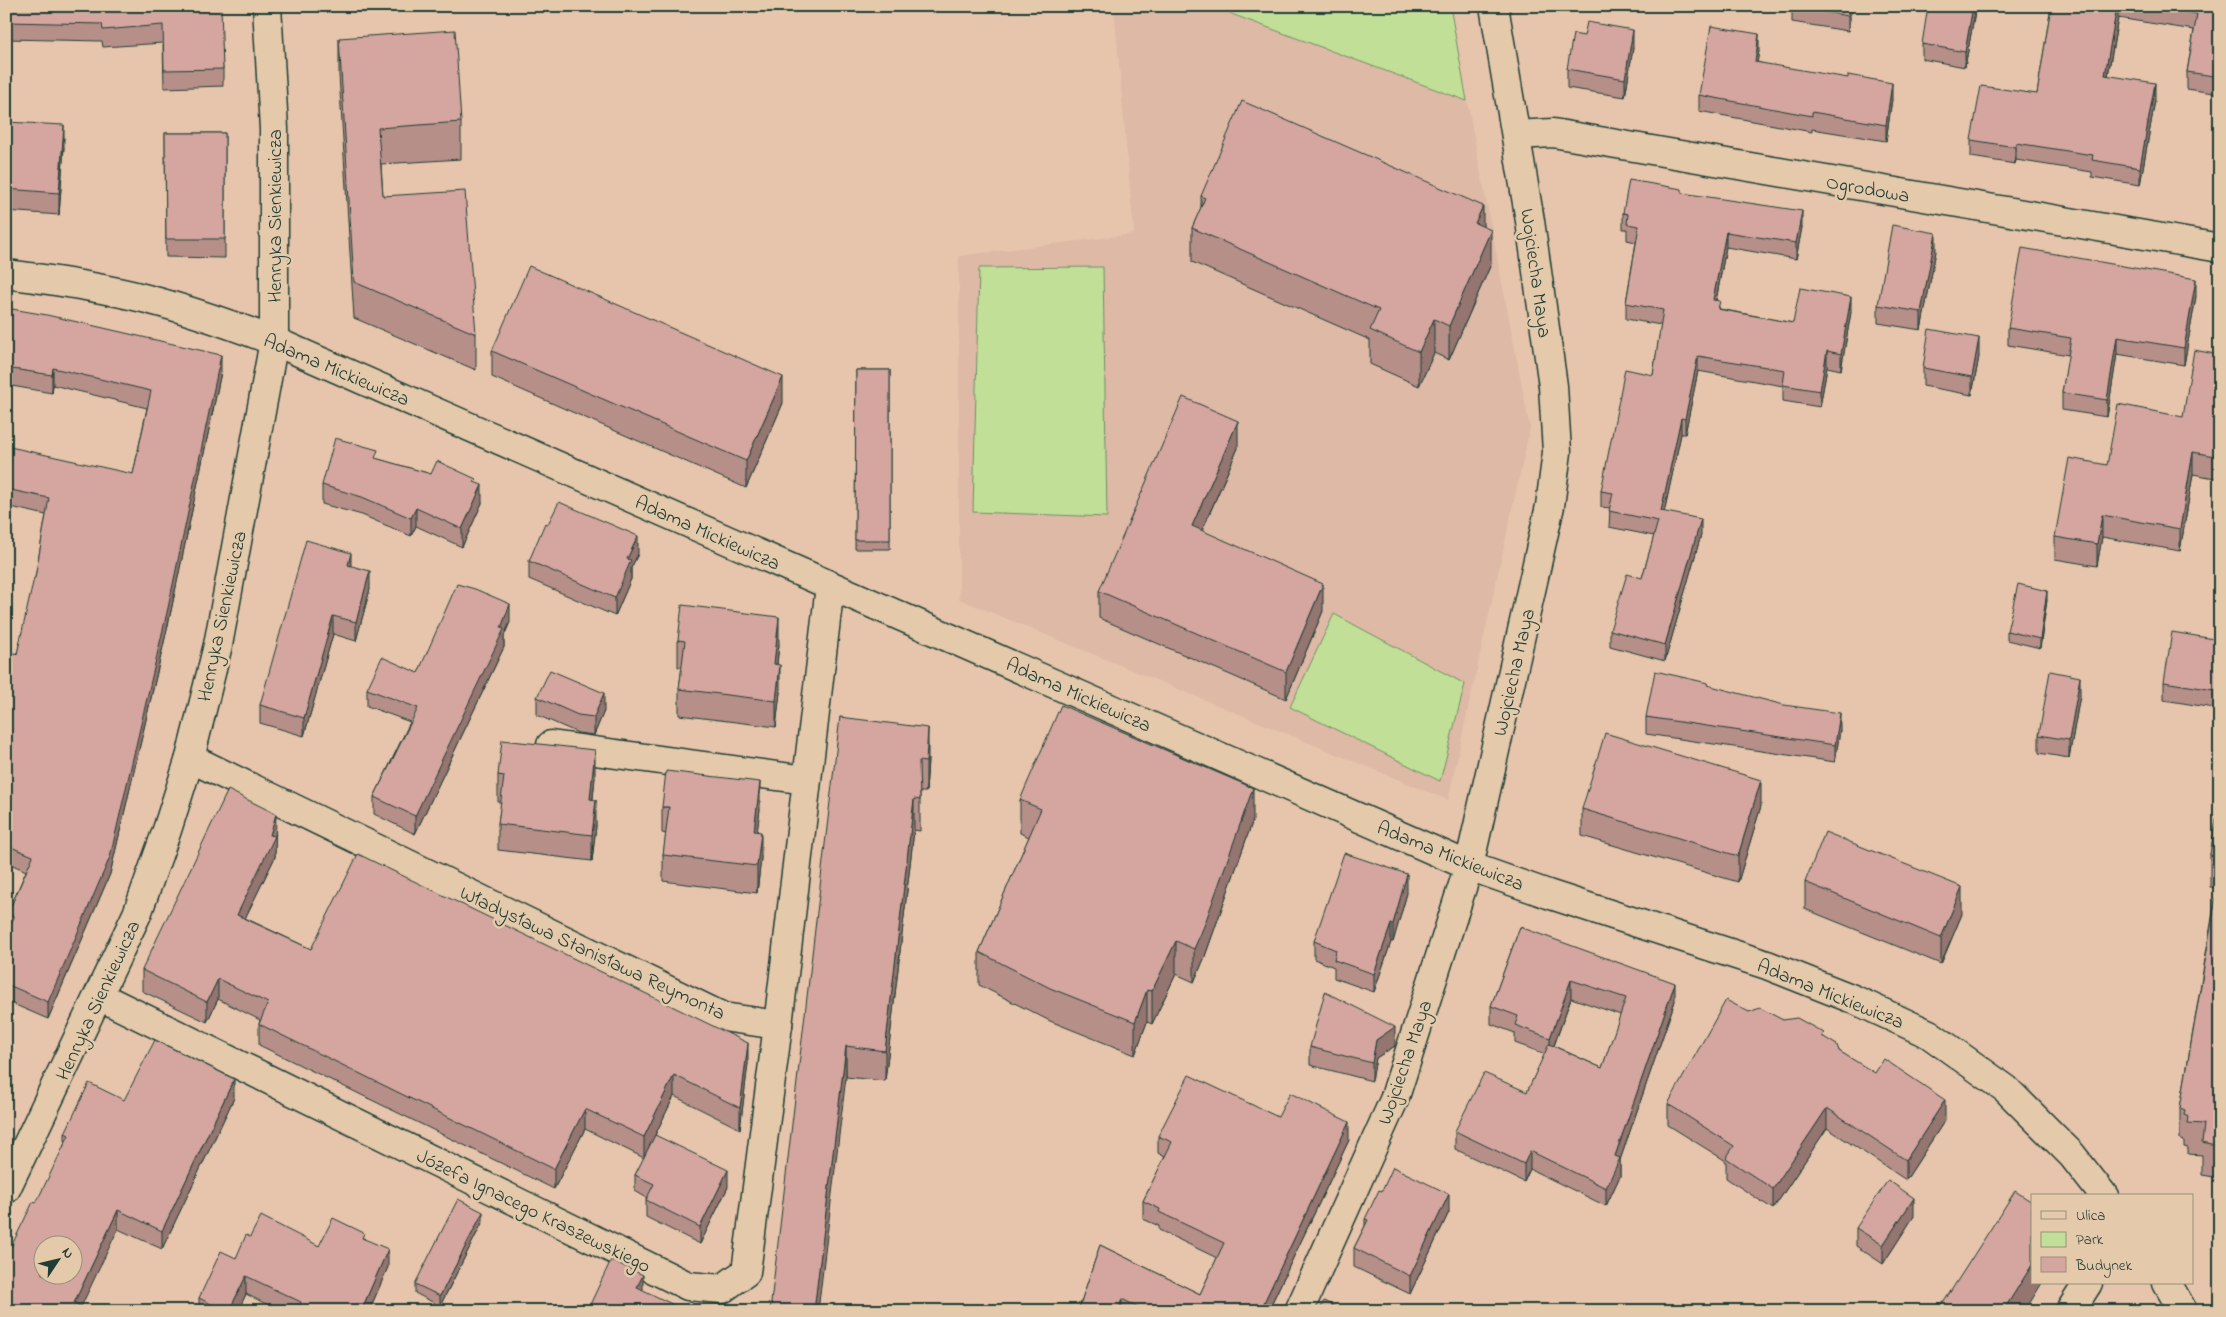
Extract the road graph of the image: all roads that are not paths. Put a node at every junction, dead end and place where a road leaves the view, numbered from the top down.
1 (267, 6) edge
2 (1494, 6) edge
3 (1516, 135) junction
4 (2220, 248) edge
5 (6, 274) edge
6 (274, 342) junction
7 (830, 586) junction
8 (551, 745) edge
9 (190, 758) junction
10 (806, 780) junction
11 (1469, 866) junction
12 (100, 996) junction
13 (778, 1025) junction
14 (6, 1189) edge
15 (2102, 1194) edge
16 (2087, 1284) edge
17 (2168, 1284) edge
18 (1299, 1311) edge
19 (2070, 1311) edge
20 (2184, 1311) edge

1 - 6 street, Henryka Sienkiewicza
2 - 3 street, Wojciecha Maya
3 - 4 street, Ogrodowa
3 - 11 street, Wojciecha Maya
5 - 6 street, Adama Mickiewicza
6 - 7 street, Adama Mickiewicza
6 - 9 street, Henryka Sienkiewicza
7 - 10 street
7 - 11 street, Adama Mickiewicza
8 - 10 street
9 - 12 street, Henryka Sienkiewicza
9 - 13 street, Władysława Stanisława Reymonta
10 - 13 street
11 - 15 street, Adama Mickiewicza
11 - 18 street, Wojciecha Maya
12 - 13 street, Józefa Ignacego Kraszewskiego
12 - 14 street, Henryka Sienkiewicza
16 - 19 street
17 - 20 street

